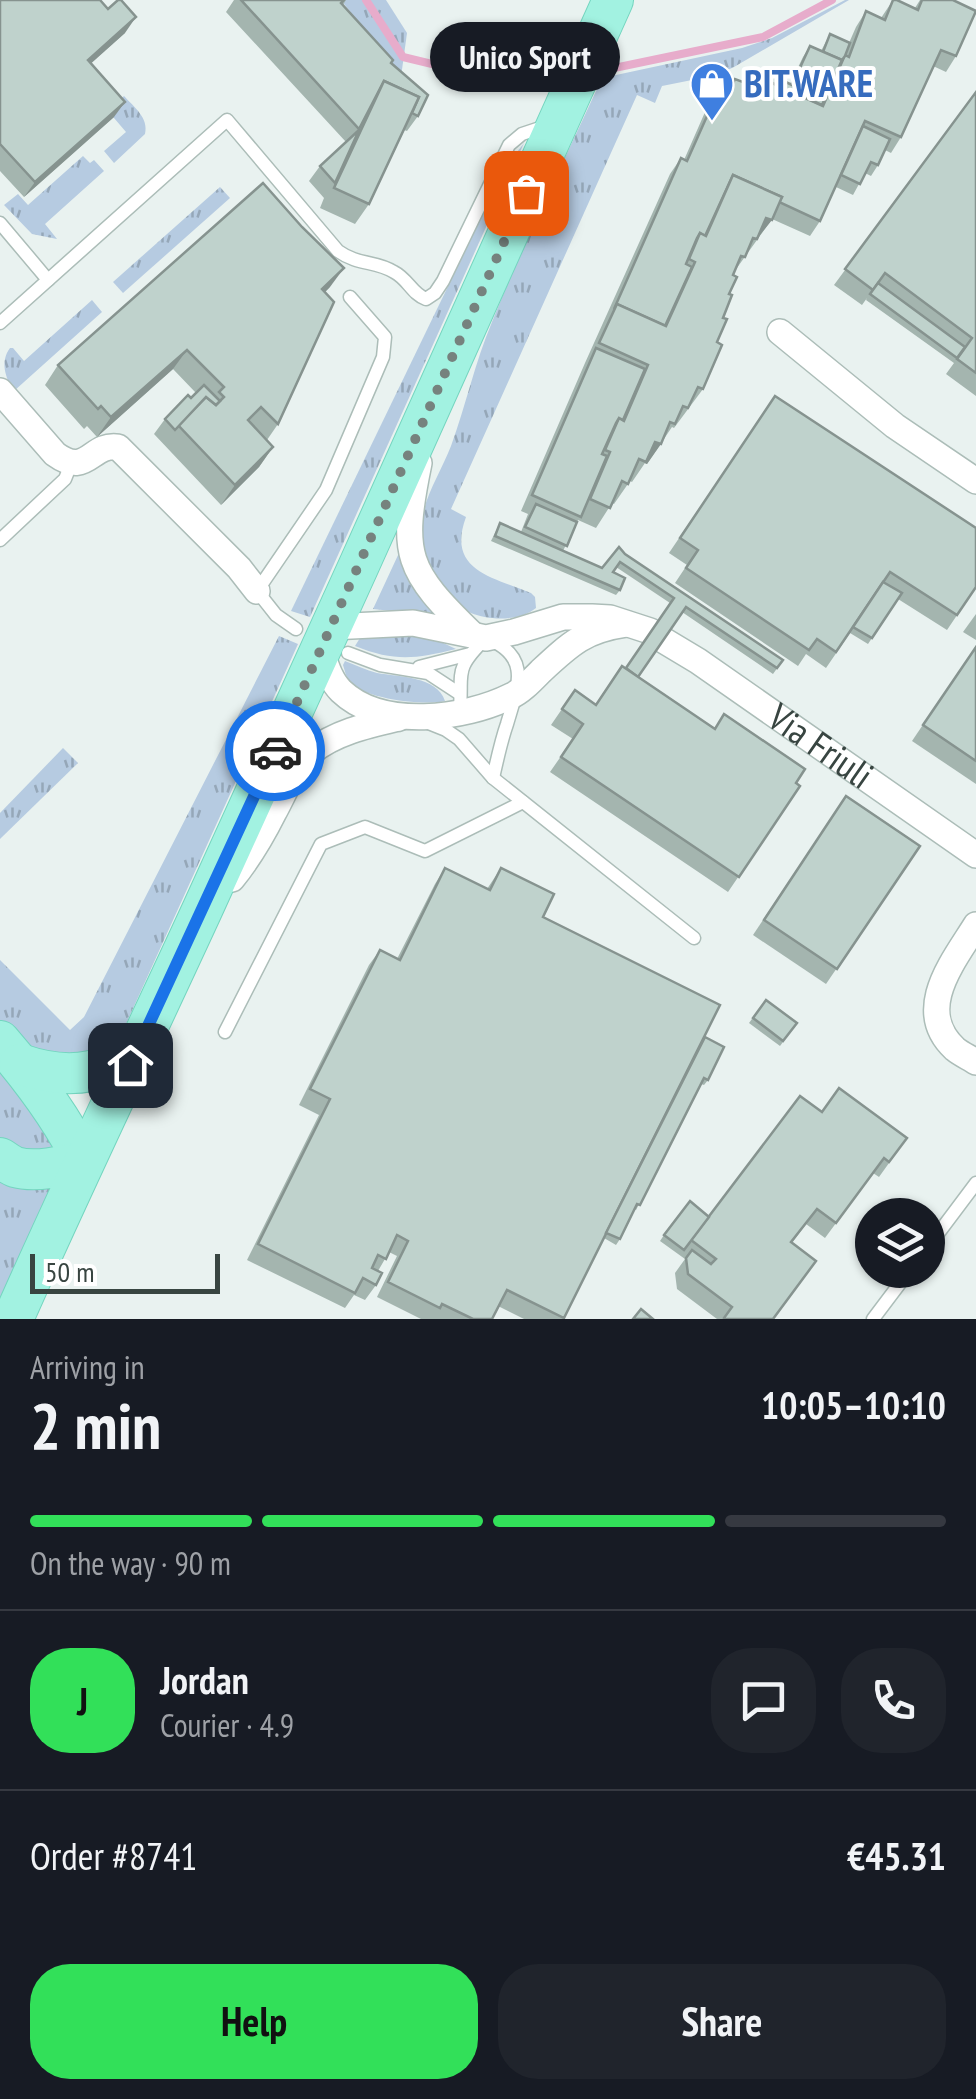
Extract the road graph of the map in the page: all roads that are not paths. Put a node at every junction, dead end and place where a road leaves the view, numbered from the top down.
1 (613, 0) edge
2 (565, 108) junction
3 (0, 223) edge
4 (48, 280) junction
5 (350, 297) dead end
6 (0, 322) edge
7 (780, 332) dead end
8 (0, 391) edge
9 (430, 409) junction
10 (71, 464) junction
11 (976, 481) edge
12 (0, 540) edge
13 (258, 590) junction
14 (647, 632) junction
15 (324, 640) junction
16 (476, 642) junction
17 (411, 669) junction
18 (516, 694) junction
19 (460, 703) junction
20 (404, 717) junction
21 (471, 752) junction
22 (493, 778) junction
23 (523, 802) junction
24 (976, 855) edge
25 (201, 912) junction
26 (976, 926) edge
27 (694, 938) dead end
28 (225, 1032) dead end
29 (144, 1036) junction
30 (10, 1053) edge
31 (976, 1062) edge
32 (0, 1158) edge
33 (83, 1161) junction
34 (976, 1183) edge
35 (945, 1224) edge
36 (896, 1288) edge
37 (13, 1319) edge
38 (873, 1319) edge

1 - 2 main road
2 - 4 lane
2 - 9 main road
3 - 4 lane
4 - 6 lane
5 - 13 lane
7 - 11 street
8 - 10 street
9 - 15 main road
9 - 16 street
10 - 12 lane
10 - 13 street
13 - 15 lane
14 - 16 street, Via Friuli
14 - 18 street
14 - 24 street, Via Friuli
15 - 16 street, Via Friuli
15 - 17 lane
15 - 20 street
15 - 25 main road
16 - 17 lane
16 - 18 lane
16 - 19 lane
17 - 19 lane
18 - 19 street
18 - 22 lane
19 - 20 street
19 - 21 lane
20 - 21 lane
20 - 25 street
21 - 22 lane
22 - 23 lane
23 - 27 lane
23 - 28 lane
25 - 29 main road
26 - 31 street
29 - 30 main road
29 - 33 main road
30 - 33 main road
32 - 33 main road
33 - 37 main road
34 - 35 lane
36 - 38 lane

